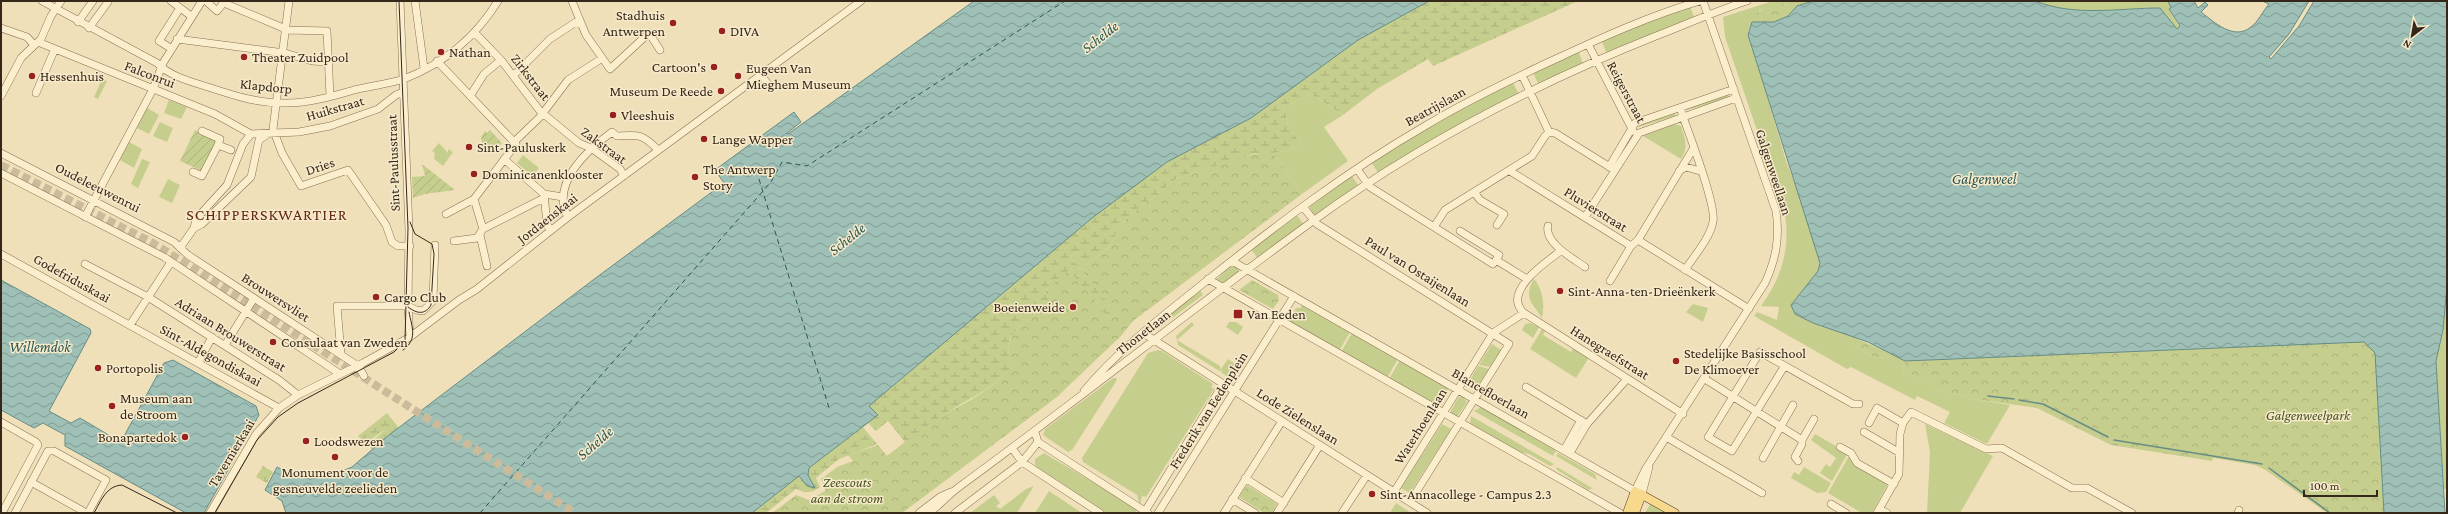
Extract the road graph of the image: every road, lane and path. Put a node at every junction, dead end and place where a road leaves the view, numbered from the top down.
1 (61, 1) edge
2 (93, 1) edge
3 (171, 1) edge
4 (202, 1) edge
5 (206, 1) edge
6 (289, 1) edge
7 (400, 1) edge
8 (415, 1) edge
9 (498, 1) edge
10 (572, 1) edge
11 (1702, 1) edge
12 (1747, 1) edge
13 (46, 2) edge
14 (108, 2) edge
15 (857, 2) edge
16 (225, 3) edge
17 (180, 8) junction
18 (55, 9) junction
19 (1708, 14) junction
20 (191, 16) junction
21 (78, 22) junction
22 (580, 24) junction
23 (1, 28) edge
24 (89, 28) junction
25 (285, 28) junction
26 (475, 33) junction
27 (177, 39) junction
28 (36, 44) junction
29 (1588, 44) junction
30 (171, 49) junction
31 (660, 50) dead end
32 (54, 51) junction
33 (282, 53) junction
34 (601, 58) junction
35 (501, 60) junction
36 (1595, 60) junction
37 (437, 61) junction
38 (328, 62) junction
39 (161, 68) junction
40 (424, 68) junction
41 (760, 74) junction
42 (1522, 75) junction
43 (513, 76) junction
44 (403, 79) junction
45 (768, 84) dead end
46 (153, 89) junction
47 (1734, 89) junction
48 (1529, 91) junction
49 (403, 92) junction
50 (36, 93) dead end
51 (1, 96) edge
52 (330, 96) junction
53 (470, 96) junction
54 (1736, 98) junction
55 (276, 103) junction
56 (1680, 108) junction
57 (542, 113) junction
58 (1682, 116) junction
59 (1630, 128) junction
60 (202, 131) dead end
61 (1549, 132) junction
62 (251, 134) junction
63 (271, 134) junction
64 (569, 135) joint
65 (1636, 136) junction
66 (515, 143) junction
67 (218, 145) junction
68 (591, 148) junction
69 (1693, 149) junction
70 (658, 150) junction
71 (235, 152) junction
72 (1, 153) edge
73 (504, 160) junction
74 (1357, 169) junction
75 (1612, 169) junction
76 (1510, 171) junction
77 (1700, 171) junction
78 (193, 172) dead end
79 (1679, 172) junction
80 (1, 173) edge
81 (624, 176) junction
82 (1368, 184) junction
83 (1474, 192) junction
84 (544, 196) junction
85 (563, 197) junction
86 (474, 199) junction
87 (94, 200) junction
88 (1303, 207) junction
89 (446, 214) dead end
90 (85, 217) junction
91 (568, 217) junction
92 (1585, 217) junction
93 (1313, 221) junction
94 (1497, 225) dead end
95 (1548, 226) dead end
96 (1434, 227) junction
97 (194, 228) junction
98 (550, 231) junction
99 (1460, 231) dead end
100 (481, 232) junction
101 (1638, 240) junction
102 (454, 241) dead end
103 (435, 245) dead end
104 (410, 246) junction
105 (1631, 246) junction
106 (180, 248) junction
107 (1561, 251) junction
108 (1, 254) edge
109 (1496, 260) junction
110 (1232, 261) junction
111 (171, 262) junction
112 (85, 264) dead end
113 (487, 266) dead end
114 (1585, 266) dead end
115 (1248, 270) junction
116 (1685, 270) junction
117 (1208, 279) junction
118 (1526, 279) junction
119 (1610, 281) dead end
120 (1222, 288) junction
121 (1294, 296) junction
122 (148, 297) junction
123 (254, 298) junction
124 (408, 306) junction
125 (1749, 310) junction
126 (246, 312) junction
127 (1524, 312) junction
128 (1279, 320) junction
129 (130, 325) junction
130 (1143, 332) junction
131 (1493, 333) junction
132 (212, 337) junction
133 (410, 337) junction
134 (1154, 340) junction
135 (225, 345) junction
136 (341, 354) junction
137 (198, 363) junction
138 (358, 366) junction
139 (1784, 367) junction
140 (340, 374) junction
141 (364, 376) dead end
142 (1627, 378) junction
143 (1705, 378) junction
144 (1223, 384) junction
145 (1526, 387) dead end
146 (1458, 390) junction
147 (1235, 391) junction
148 (298, 395) junction
149 (1080, 396) junction
150 (1734, 396) junction
151 (1474, 399) junction
152 (1859, 404) dead end
153 (1793, 405) dead end
154 (279, 408) junction
155 (1756, 411) junction
156 (1444, 414) junction
157 (1683, 414) junction
158 (1814, 419) dead end
159 (1282, 421) junction
160 (1, 422) edge
161 (1459, 422) junction
162 (1584, 422) junction
163 (1869, 423) dead end
164 (1903, 423) junction
165 (1781, 427) junction
166 (1034, 432) junction
167 (1864, 432) dead end
168 (1668, 438) junction
169 (1802, 440) junction
170 (1038, 442) junction
171 (1320, 445) junction
172 (1840, 447) dead end
173 (1012, 448) junction
174 (1567, 452) junction
175 (1900, 453) junction
176 (1762, 458) dead end
177 (1798, 461) dead end
178 (1022, 462) junction
179 (1367, 474) junction
180 (1245, 478) junction
181 (31, 482) junction
182 (1894, 484) junction
183 (1394, 492) junction
184 (1639, 492) junction
185 (1762, 493) dead end
186 (1232, 499) junction
187 (1410, 502) junction
188 (1284, 503) junction
189 (1831, 504) dead end
190 (1878, 511) edge
191 (86, 512) edge
192 (924, 512) edge
193 (1146, 512) edge
194 (2, 513) edge
195 (15, 513) edge
196 (210, 513) edge
197 (955, 513) edge
198 (1100, 513) edge
199 (1158, 513) edge
200 (1224, 513) edge
201 (1255, 513) edge
202 (1277, 513) edge
203 (1342, 513) edge
204 (1427, 513) edge
205 (1620, 513) edge
206 (1627, 513) edge
207 (1635, 513) edge
208 (1675, 513) edge
209 (1846, 513) edge
210 (1886, 513) edge
211 (2132, 513) edge

1 - 18 street
2 - 21 street
3 - 17 street
4 - 20 street
5 - 16 street
6 - 25 street
7 - 44 street, Sint-Paulusstraat
8 - 40 street
9 - 26 street
10 - 22 street
11 - 19 street, Galgenweellaan
11 - 29 street, Beatrijslaan
12 - 19 street
13 - 18 street, Klapdorp
14 - 24 street
15 - 41 street, Jordaenskaai
16 - 25 street
17 - 20 street
17 - 30 street
18 - 21 street, Klapdorp
18 - 28 street
19 - 36 street
19 - 47 street, Galgenweellaan
20 - 27 street
21 - 24 street, Klapdorp
22 - 34 street
22 - 43 street
23 - 28 street, Falconrui
24 - 39 street, Klapdorp
25 - 33 street
25 - 38 street
26 - 35 street, Zirkstraat
26 - 37 street
27 - 30 street
27 - 33 street
28 - 32 street, Falconrui
28 - 51 street
29 - 36 street, Reigerstraat
29 - 42 street, Beatrijslaan
30 - 39 street
31 - 34 street
32 - 46 street, Falconrui
32 - 50 street
33 - 38 street
33 - 55 street
34 - 57 street
35 - 43 street, Zirkstraat
35 - 53 street
36 - 48 street
36 - 59 street, Reigerstraat
37 - 40 street
37 - 53 street
38 - 52 street
39 - 46 street
39 - 55 street, Klapdorp
40 - 44 street
41 - 45 street
41 - 70 street, Jordaenskaai
42 - 48 street
42 - 74 street, Beatrijslaan
43 - 57 street, Zirkstraat
44 - 49 street, Sint-Paulusstraat
44 - 52 street, Klapdorp
46 - 62 street, Falconrui
46 - 87 street
47 - 54 street, Galgenweellaan
47 - 56 street
48 - 61 street
48 - 82 street
49 - 63 street, Huikstraat
49 - 104 street, Sint-Paulusstraat
52 - 55 street, Klapdorp
53 - 66 street
54 - 58 street
54 - 125 street, Galgenweellaan
55 - 63 street
56 - 58 street
56 - 59 street
57 - 64 street, Zirkstraat
57 - 66 street
58 - 65 street
58 - 69 street
59 - 65 street, Reigerstraat
59 - 75 street
60 - 67 street
61 - 75 street
61 - 76 street
62 - 63 street, Huikstraat
62 - 71 street
63 - 97 street
63 - 104 street, Dries
64 - 68 street, Zakstraat
65 - 75 street
66 - 73 street
67 - 71 street
67 - 78 street
68 - 70 street
68 - 81 street, Zakstraat
68 - 85 street
69 - 77 street
69 - 79 street
70 - 81 street, Jordaenskaai
71 - 97 street
72 - 87 street, Oudeleeuwenrui
73 - 84 street
73 - 86 street
74 - 82 street
74 - 88 street, Beatrijslaan
75 - 92 street
76 - 83 street
76 - 92 street, Pluvierstraat
77 - 79 street
77 - 116 street
79 - 101 street
80 - 90 street
81 - 91 street, Jordaenskaai
82 - 93 street
82 - 96 street
83 - 94 street
83 - 96 street
84 - 85 street
84 - 98 street
84 - 100 street
85 - 91 street
86 - 89 street
86 - 100 street
87 - 90 street
87 - 106 street, Oudeleeuwenrui
88 - 93 street
88 - 110 street, Beatrijslaan
90 - 111 street
91 - 98 street, Jordaenskaai
92 - 105 street, Pluvierstraat
93 - 115 street
93 - 131 street, Paul van Ostaijenlaan
95 - 107 street
96 - 109 street
97 - 106 street
98 - 133 street, Jordaenskaai
99 - 109 street
100 - 102 street
100 - 113 street
101 - 105 street, Pluvierstraat
101 - 116 street, Pluvierstraat
103 - 124 street
104 - 124 street, Sint-Paulusstraat
105 - 119 street
106 - 123 street, Brouwersvliet
107 - 114 street
107 - 118 street
108 - 129 street, Godefriduskaai
109 - 118 street
110 - 115 street, Blancefloerlaan
110 - 117 street, Beatrijslaan
111 - 122 street
111 - 126 street, Brouwersvliet
112 - 122 street, Adriaan Brouwerstraat
115 - 120 street
115 - 121 street, Blancefloerlaan
116 - 125 street, Pluvierstraat
117 - 120 street
117 - 130 street, Thonetlaan
118 - 127 street
120 - 128 street
120 - 134 street, Thonetlaan
121 - 128 street
121 - 146 street, Blancefloerlaan
122 - 129 street
122 - 132 street, Adriaan Brouwerstraat
123 - 126 street
123 - 136 street, Brouwersvliet
124 - 133 street, Sint-Paulusstraat
124 - 136 street
125 - 143 street, Galgenweellaan
126 - 135 street
126 - 140 street, Brouwersvliet
127 - 131 street
127 - 142 street, Hanegraefstraat
128 - 147 street, Frederik van Eedenplein
128 - 156 street
129 - 137 street, Sint-Aldegondiskaai
130 - 134 street, Lode Zielenslaan
130 - 149 street, Thonetlaan
131 - 146 street, Waterhoenlaan
131 - 151 street, Paul van Ostaijenlaan
132 - 135 street, Adriaan Brouwerstraat
132 - 137 street
133 - 138 street, Tavernierkaai
134 - 144 street, Lode Zielenslaan
134 - 149 street, Thonetlaan
135 - 148 street, Adriaan Brouwerstraat
136 - 138 street, Brouwersvliet
137 - 154 street, Sint-Aldegondiskaai
138 - 140 street, Tavernierkaai
138 - 141 street
139 - 150 street
139 - 152 street
139 - 155 street
140 - 148 street, Tavernierkaai
142 - 157 street, Hanegraefstraat
142 - 162 street
143 - 150 street
143 - 157 street, Galgenweellaan
144 - 147 street, Lode Zielenslaan
144 - 193 street, Frederik van Eedenplein
145 - 162 street
146 - 151 street, Blancefloerlaan
146 - 156 street, Waterhoenlaan
147 - 159 street, Lode Zielenslaan
147 - 199 street, Frederik van Eedenplein
148 - 154 street, Tavernierkaai
149 - 166 street, Thonetlaan
150 - 155 street
150 - 155 street
151 - 161 street
151 - 174 street, Blancefloerlaan
153 - 165 street
154 - 196 street, Tavernierkaai
155 - 165 street
156 - 161 street
156 - 183 street, Waterhoenlaan
157 - 168 street, Galgenweellaan
158 - 169 street
159 - 171 street, Lode Zielenslaan
159 - 180 street
160 - 194 street
161 - 187 street
161 - 205 street
162 - 174 street
163 - 164 street
164 - 175 street
164 - 211 street
165 - 169 street
165 - 176 street
166 - 170 street
166 - 173 street, Thonetlaan
167 - 175 street
168 - 184 street, Galgenweellaan
168 - 185 street
169 - 177 street
170 - 178 street
170 - 193 street, Frederik van Eedenplein
171 - 179 street, Lode Zielenslaan
171 - 188 street
172 - 182 street
173 - 178 street
173 - 192 street, Thonetlaan
174 - 184 street, Blancefloerlaan
175 - 182 street
178 - 197 street
178 - 198 street
179 - 183 street, Lode Zielenslaan
179 - 203 street
180 - 186 street
180 - 188 street
181 - 191 street
181 - 191 street
181 - 195 street
182 - 190 street
183 - 187 street, Lode Zielenslaan
184 - 206 main road
184 - 207 main road
184 - 208 main road, Blancefloerlaan
186 - 200 street
186 - 201 street
187 - 204 street, Lode Zielenslaan
188 - 202 street
189 - 209 street
190 - 210 street

